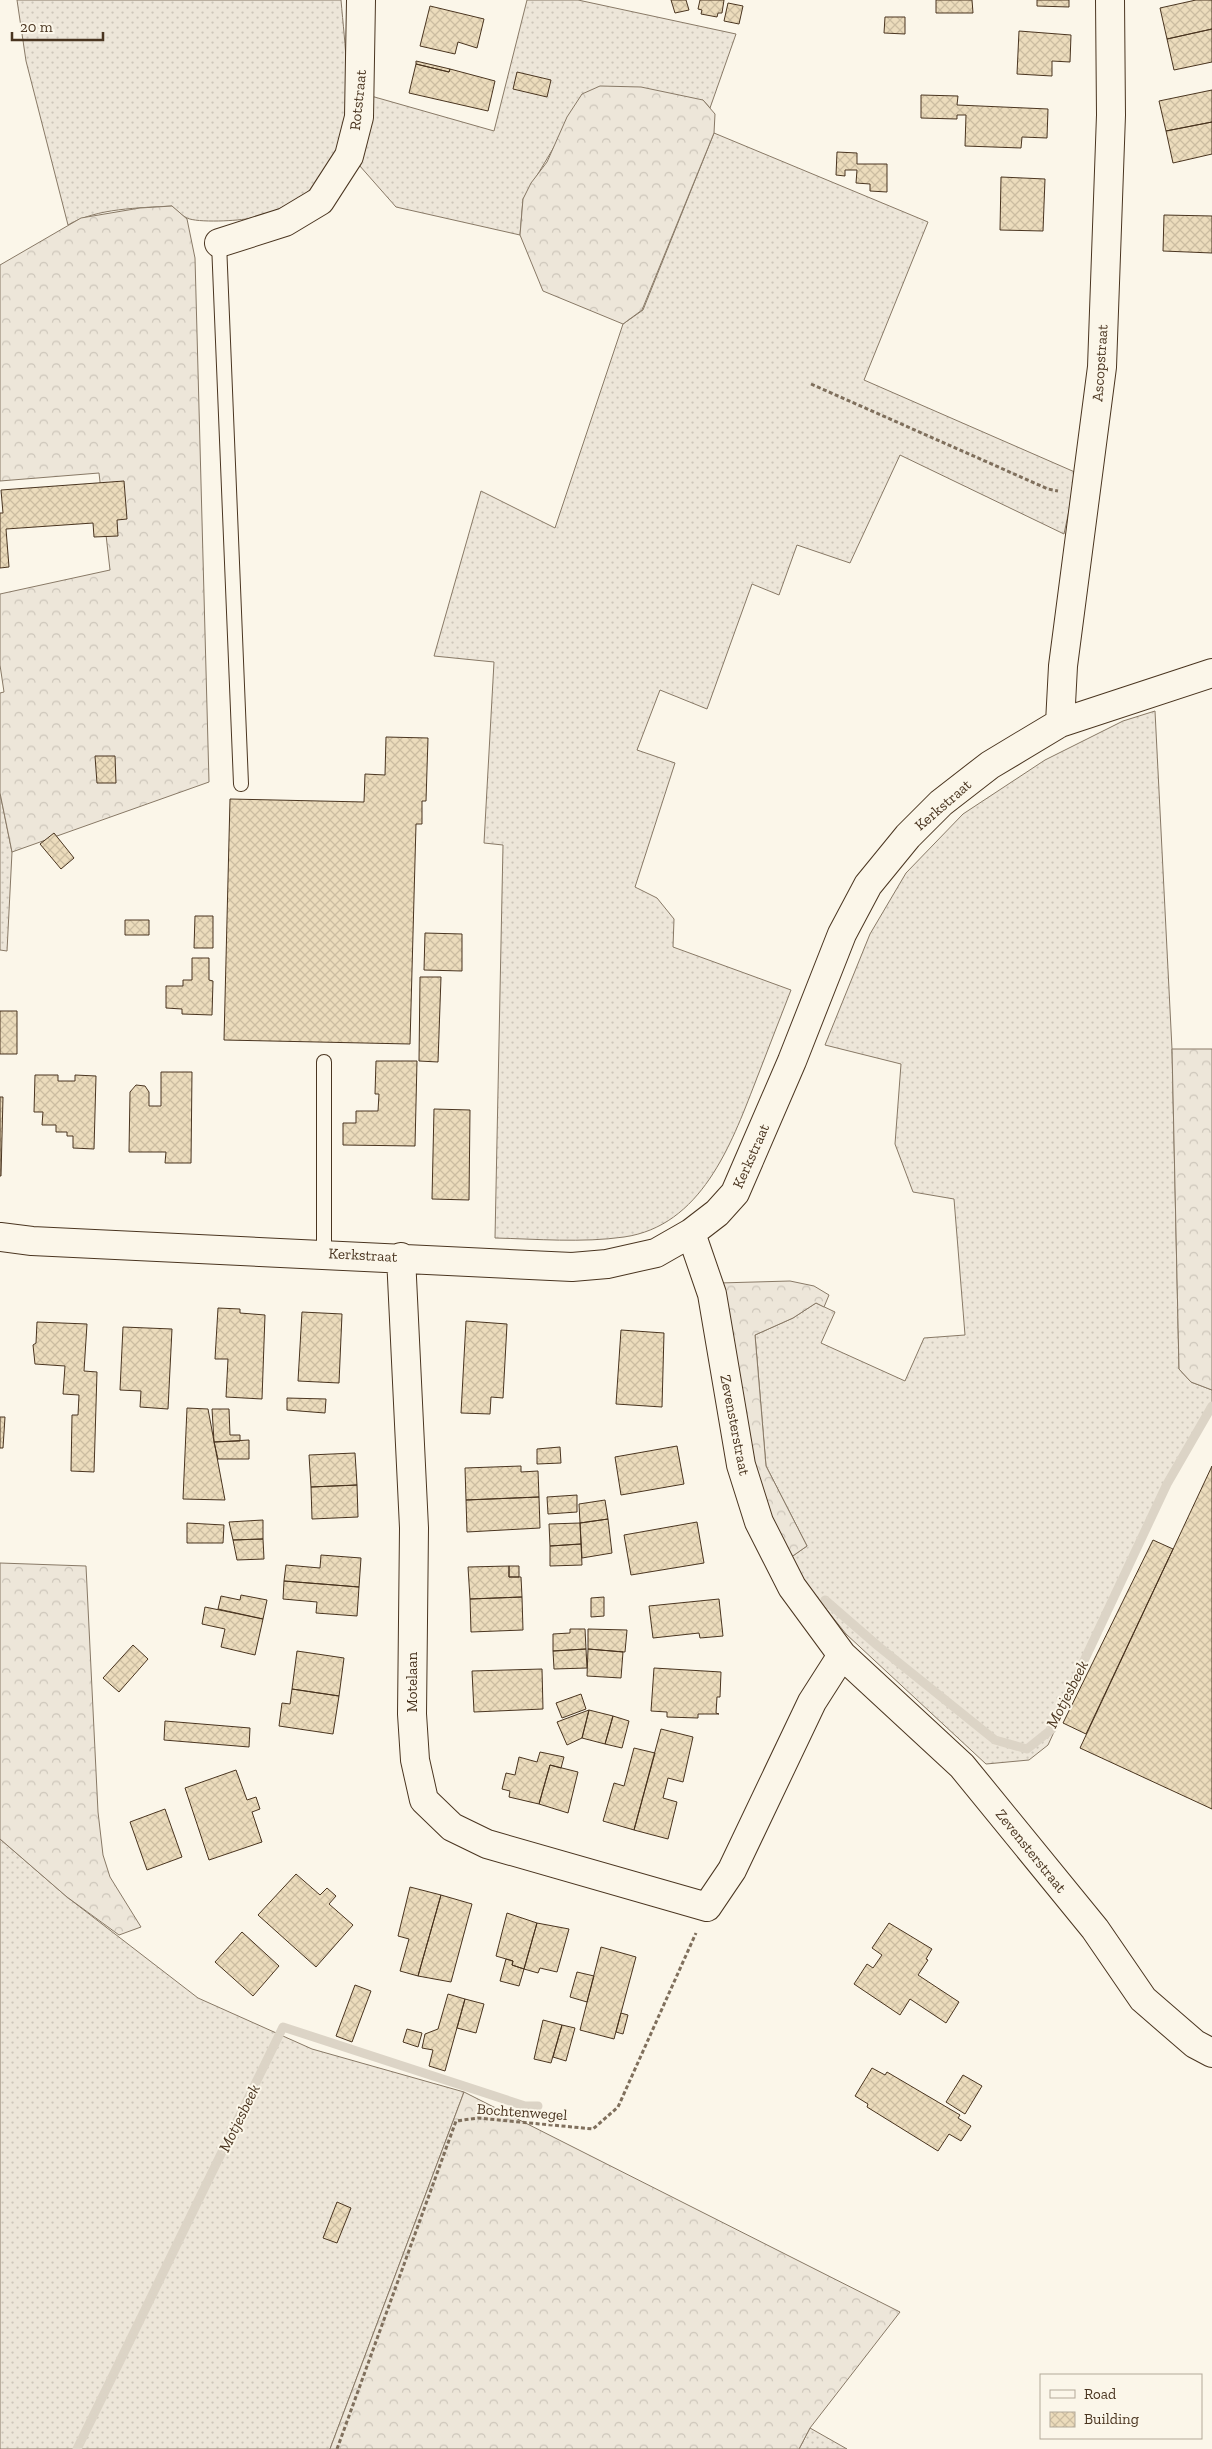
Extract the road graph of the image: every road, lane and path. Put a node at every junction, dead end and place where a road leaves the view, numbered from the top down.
1 (361, 0) edge
2 (1110, 0) edge
3 (219, 243) joint
4 (811, 384) dead end
5 (1086, 498) junction
6 (1212, 673) edge
7 (1060, 723) junction
8 (241, 784) dead end
9 (324, 1062) dead end
10 (691, 1233) junction
11 (0, 1236) edge
12 (324, 1253) junction
13 (401, 1257) junction
14 (842, 1655) junction
15 (707, 1907) junction
16 (1212, 2053) edge
17 (337, 2449) edge

1 - 3 street, Rotstraat
2 - 5 street, Ascopstraat
3 - 8 lane
4 - 5 path
5 - 7 street, Ascopstraat
6 - 7 street, Kerkstraat
7 - 10 street, Kerkstraat
9 - 12 lane
10 - 13 street, Kerkstraat
10 - 14 street, Zevensterstraat
11 - 12 street, Kerkstraat
12 - 13 street, Kerkstraat
13 - 15 street, Motelaan
14 - 15 street
14 - 16 street, Zevensterstraat
15 - 17 path, Bochtenwegel

